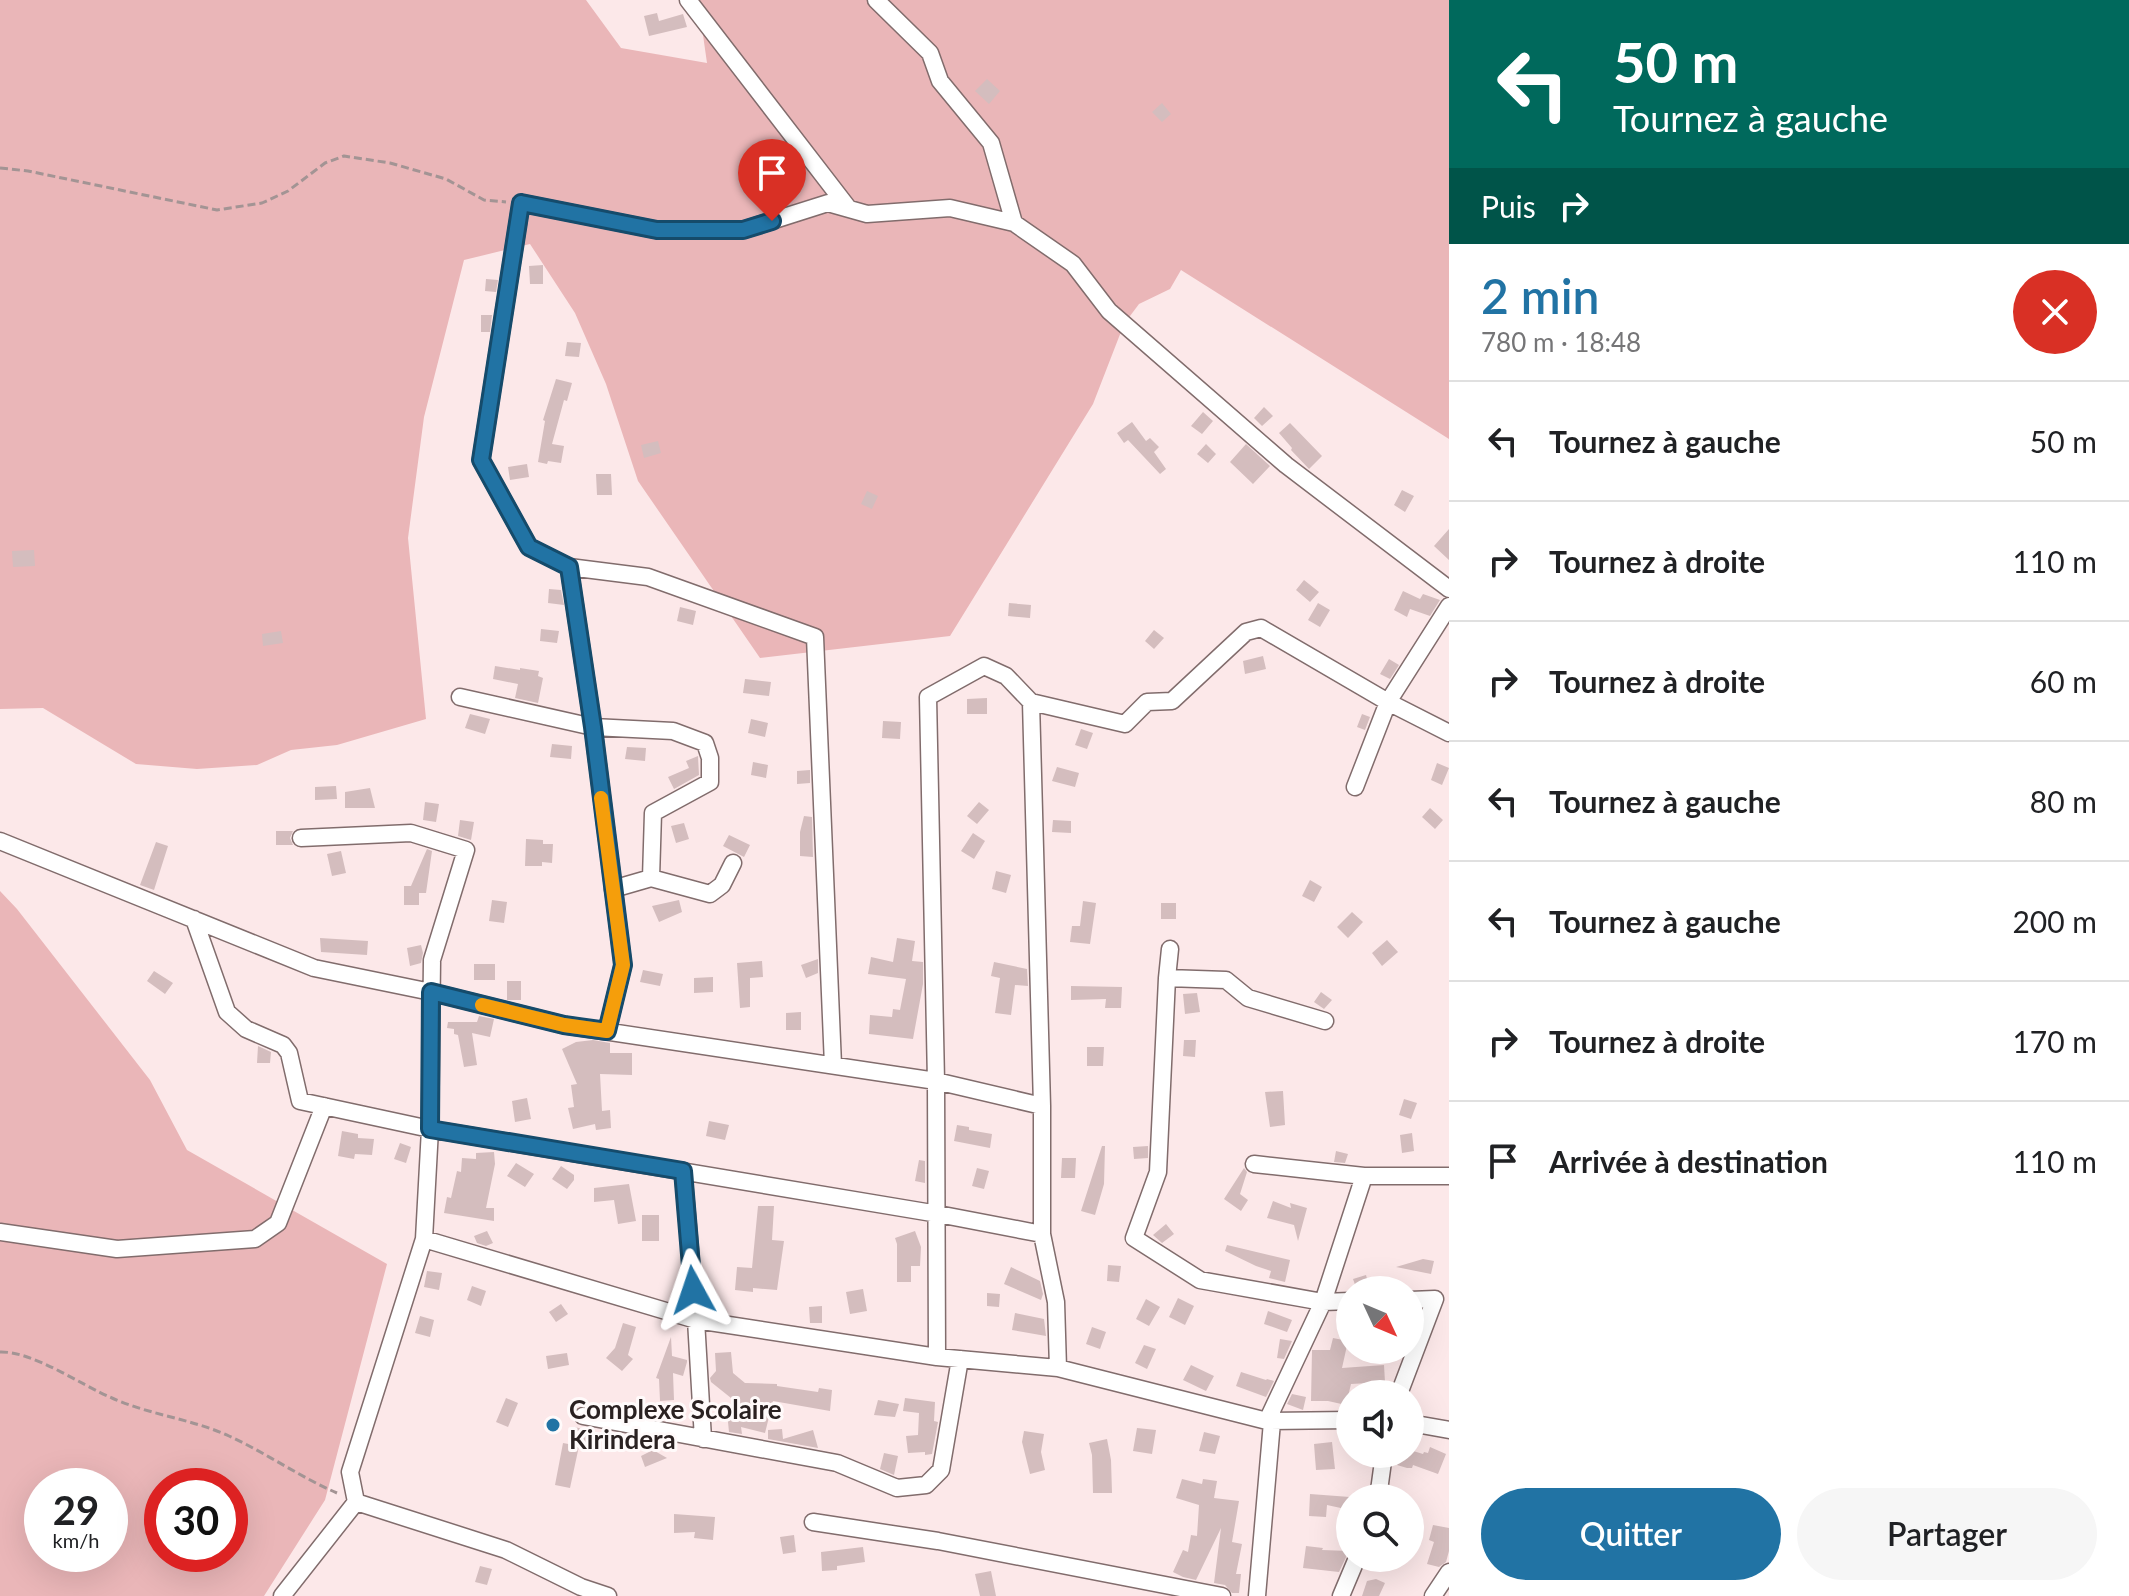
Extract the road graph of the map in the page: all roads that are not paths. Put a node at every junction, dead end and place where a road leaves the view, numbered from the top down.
1 (688, 0) edge
2 (876, 0) edge
3 (849, 209) junction
4 (1014, 223) junction
5 (569, 567) junction
6 (1449, 589) edge
7 (1449, 606) edge
8 (460, 697) dead end
9 (1031, 702) junction
10 (1388, 702) junction
11 (593, 727) junction
12 (1449, 733) edge
13 (1355, 787) dead end
14 (301, 838) dead end
15 (0, 841) edge
16 (733, 863) dead end
17 (651, 878) junction
18 (613, 889) junction
19 (194, 919) junction
20 (1170, 949) dead end
21 (1167, 978) junction
22 (431, 992) junction
23 (1325, 1021) dead end
24 (607, 1031) junction
25 (833, 1065) junction
26 (936, 1081) junction
27 (324, 1106) junction
28 (1042, 1106) junction
29 (430, 1129) junction
30 (1254, 1164) dead end
31 (683, 1171) junction
32 (1364, 1176) junction
33 (1449, 1176) edge
34 (938, 1214) junction
35 (0, 1232) edge
36 (1042, 1234) junction
37 (424, 1239) junction
38 (1424, 1299) edge
39 (1323, 1302) junction
40 (1336, 1302) edge
41 (696, 1320) junction
42 (1424, 1328) edge
43 (937, 1357) junction
44 (960, 1359) junction
45 (1058, 1368) junction
46 (583, 1416) dead end
47 (1336, 1420) edge
48 (1270, 1421) junction
49 (1424, 1426) edge
50 (1449, 1430) edge
51 (703, 1439) junction
52 (356, 1502) junction
53 (813, 1522) dead end
54 (1351, 1572) edge
55 (1449, 1572) edge
56 (282, 1596) edge
57 (608, 1596) edge
58 (1222, 1596) edge
59 (1257, 1596) edge
60 (1341, 1596) edge
61 (1433, 1596) edge

1 - 3 street
2 - 4 street
3 - 4 street
3 - 5 street
4 - 6 street
5 - 11 street
5 - 25 street
7 - 10 street
8 - 11 street
9 - 10 street
9 - 26 street
9 - 28 street
10 - 12 street
10 - 13 street
11 - 17 street
11 - 18 street
14 - 22 street
15 - 19 street
16 - 17 street
17 - 18 street
18 - 24 street
19 - 22 street
19 - 27 street
20 - 21 street
21 - 23 street
21 - 39 street
22 - 24 street
22 - 29 street
24 - 25 street
25 - 26 street
26 - 28 street
26 - 34 street
27 - 29 street
27 - 35 street
28 - 36 street
29 - 31 street
29 - 37 street
30 - 32 street
31 - 34 street
31 - 41 street
32 - 33 street
32 - 39 street
34 - 36 street
34 - 43 street
36 - 45 street
37 - 41 street
37 - 52 street
38 - 42 street
39 - 40 street
39 - 48 street
41 - 43 street
41 - 51 street
43 - 44 street
44 - 45 street
44 - 51 street
45 - 48 street
46 - 51 street
47 - 48 street
48 - 59 street
49 - 50 street
52 - 56 street
52 - 57 street
53 - 58 street
54 - 60 street
55 - 61 street

